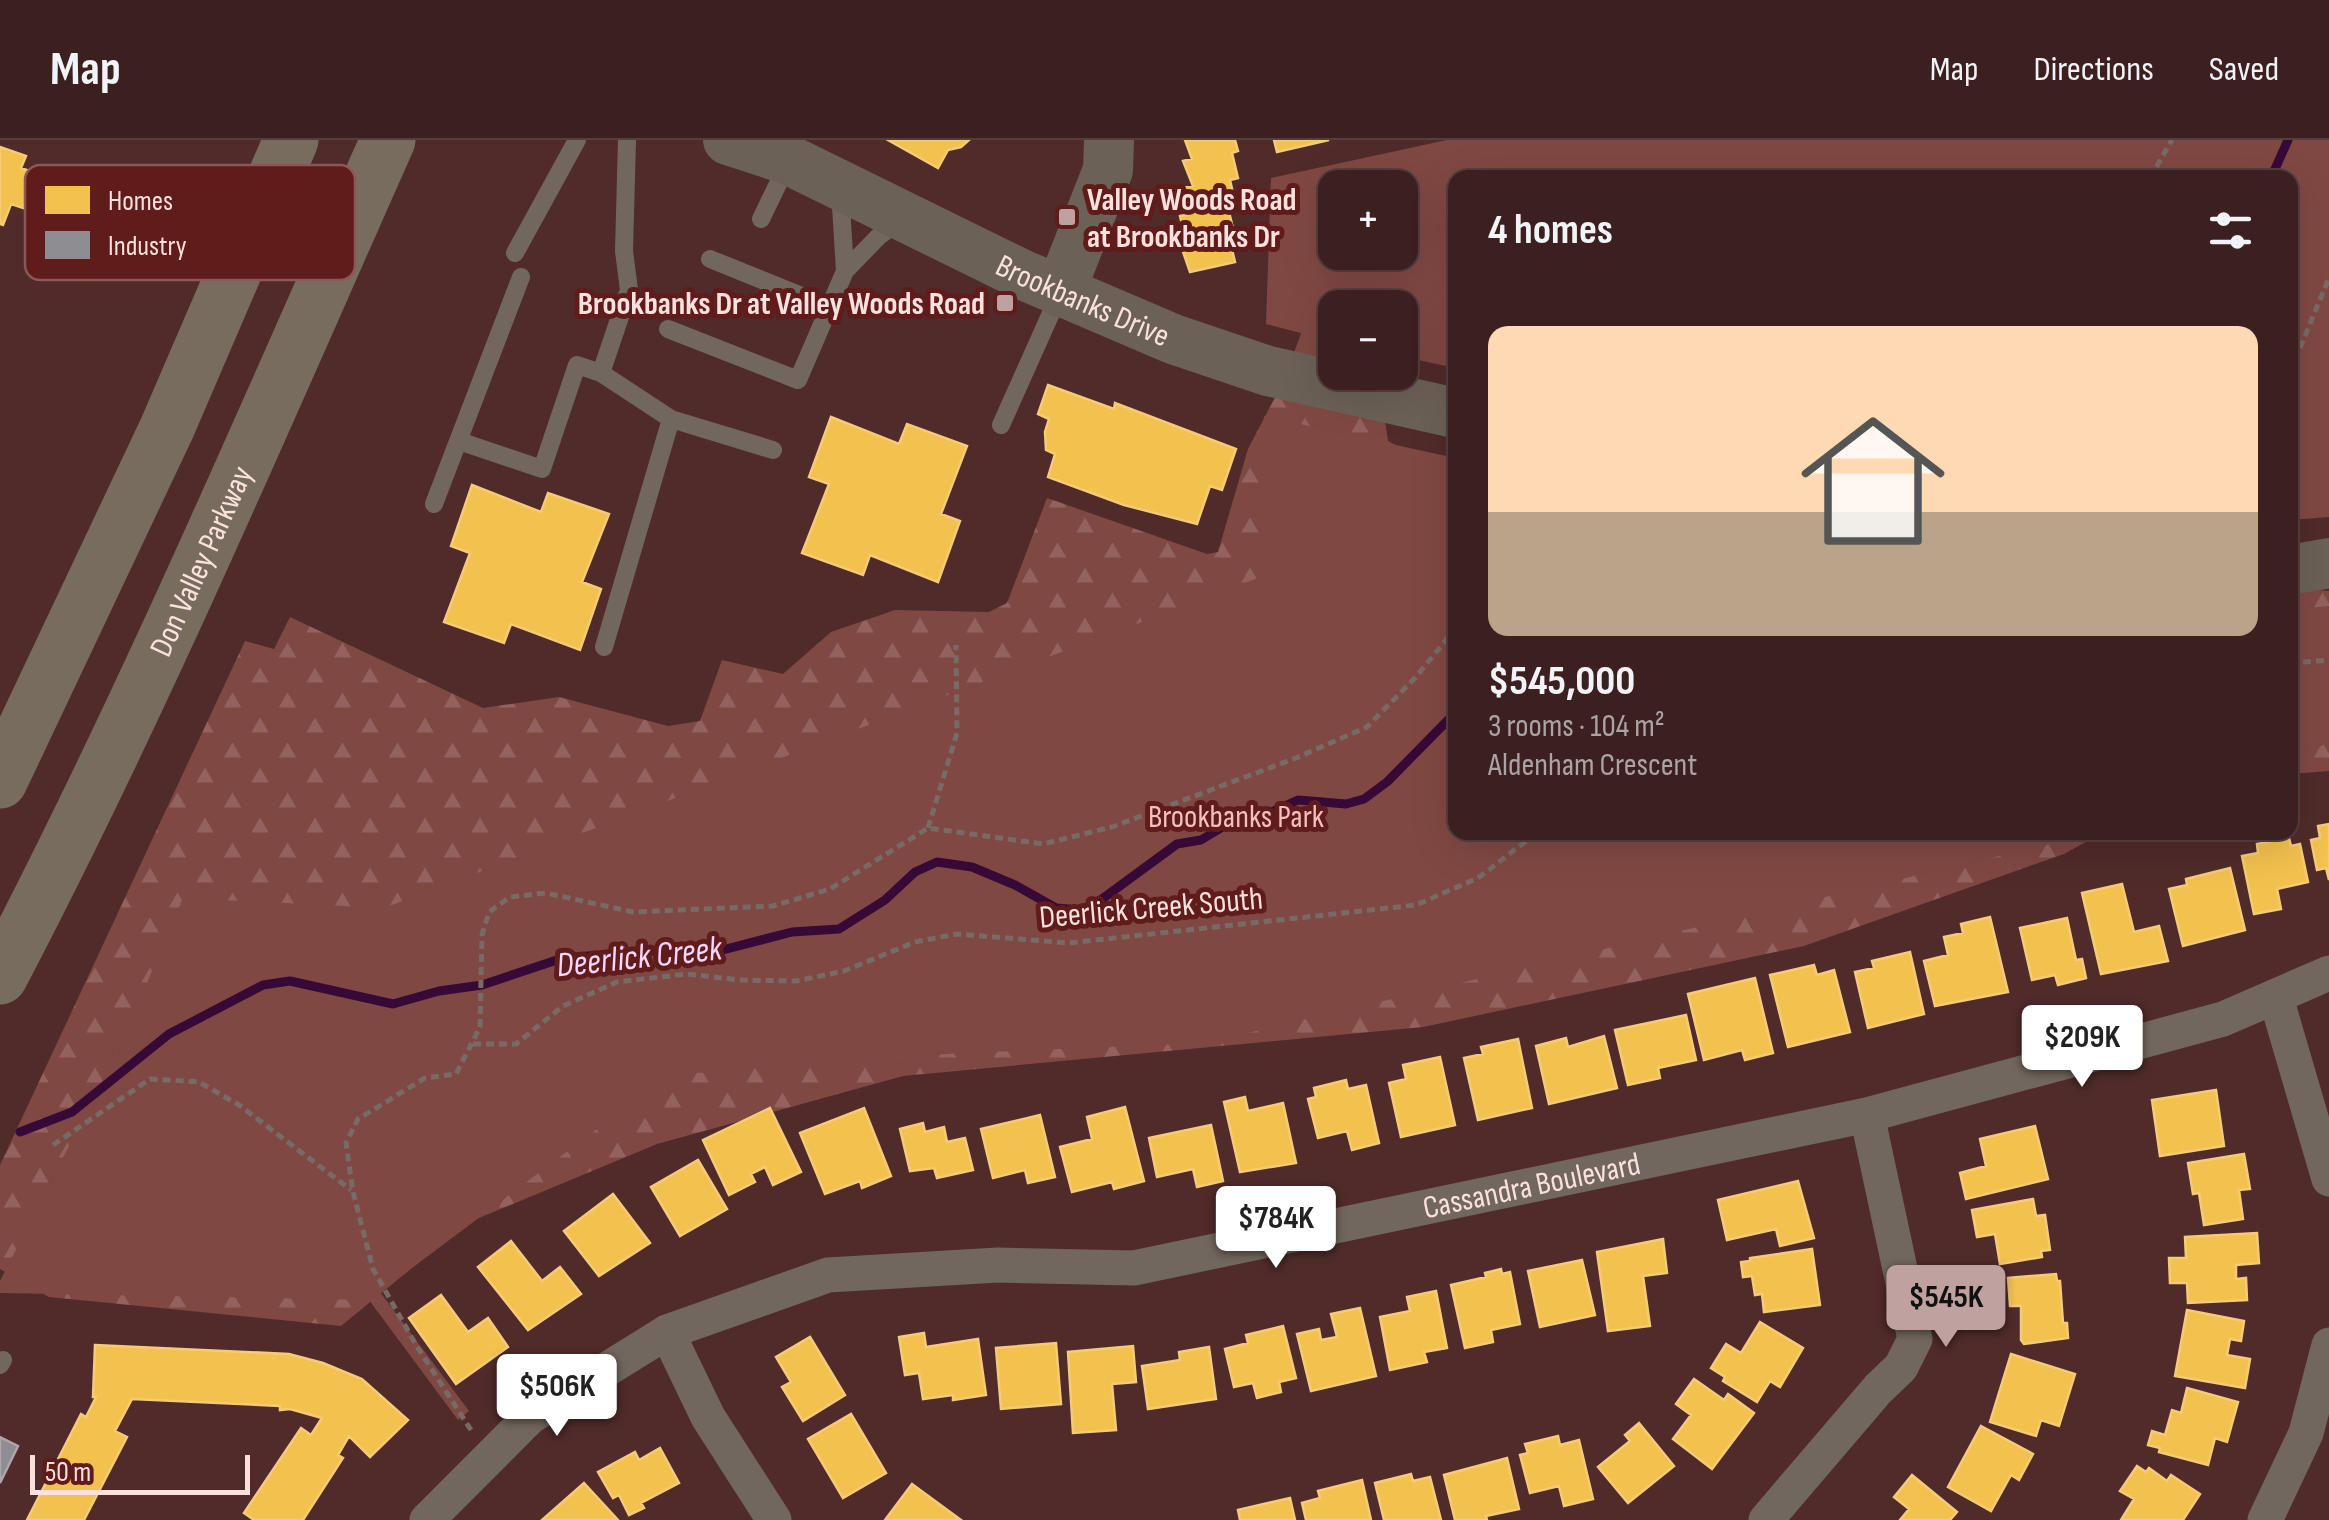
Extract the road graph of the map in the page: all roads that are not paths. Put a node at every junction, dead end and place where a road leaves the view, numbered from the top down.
1 (290, 140) edge
2 (388, 140) edge
3 (577, 140) edge
4 (626, 140) edge
5 (728, 140) edge
6 (1108, 140) edge
7 (789, 160) junction
8 (279, 165) edge
9 (840, 184) junction
10 (355, 214) edge
11 (905, 216) junction
12 (761, 219) dead end
13 (515, 253) dead end
14 (710, 259) dead end
15 (844, 271) junction
16 (521, 276) dead end
17 (230, 280) edge
18 (326, 280) edge
19 (1060, 292) junction
20 (829, 307) junction
21 (668, 329) dead end
22 (601, 373) junction
23 (1448, 411) edge
24 (671, 419) junction
25 (1002, 425) dead end
26 (459, 441) junction
27 (773, 450) dead end
28 (434, 504) dead end
29 (2329, 563) edge
30 (2298, 569) edge
31 (604, 647) dead end
32 (0, 781) edge
33 (2329, 973) edge
34 (0, 976) edge
35 (2276, 998) junction
36 (1867, 1114) junction
37 (2329, 1179) edge
38 (667, 1332) junction
39 (2329, 1345) edge
40 (428, 1520) edge
41 (774, 1520) edge
42 (1766, 1520) edge
43 (2265, 1520) edge

1 - 8 highway
2 - 10 highway, Don Valley Parkway
3 - 13 lane
4 - 22 lane
5 - 7 street, Brookbanks Drive
6 - 19 street
7 - 9 street, Brookbanks Drive
7 - 12 lane
9 - 11 street, Brookbanks Drive
9 - 15 lane
11 - 15 lane
11 - 19 street, Brookbanks Drive
14 - 20 lane
15 - 20 lane
16 - 26 lane
17 - 32 highway
18 - 34 highway, Don Valley Parkway
19 - 23 street, Brookbanks Drive
19 - 25 lane
20 - 21 lane
22 - 24 lane
22 - 26 lane
24 - 27 lane
24 - 31 lane
26 - 28 lane
29 - 30 street
33 - 35 street, Cassandra Boulevard
35 - 36 street, Cassandra Boulevard
35 - 37 street
36 - 38 street, Cassandra Boulevard
36 - 42 street
38 - 40 street, Cassandra Boulevard
38 - 41 street
39 - 43 street

